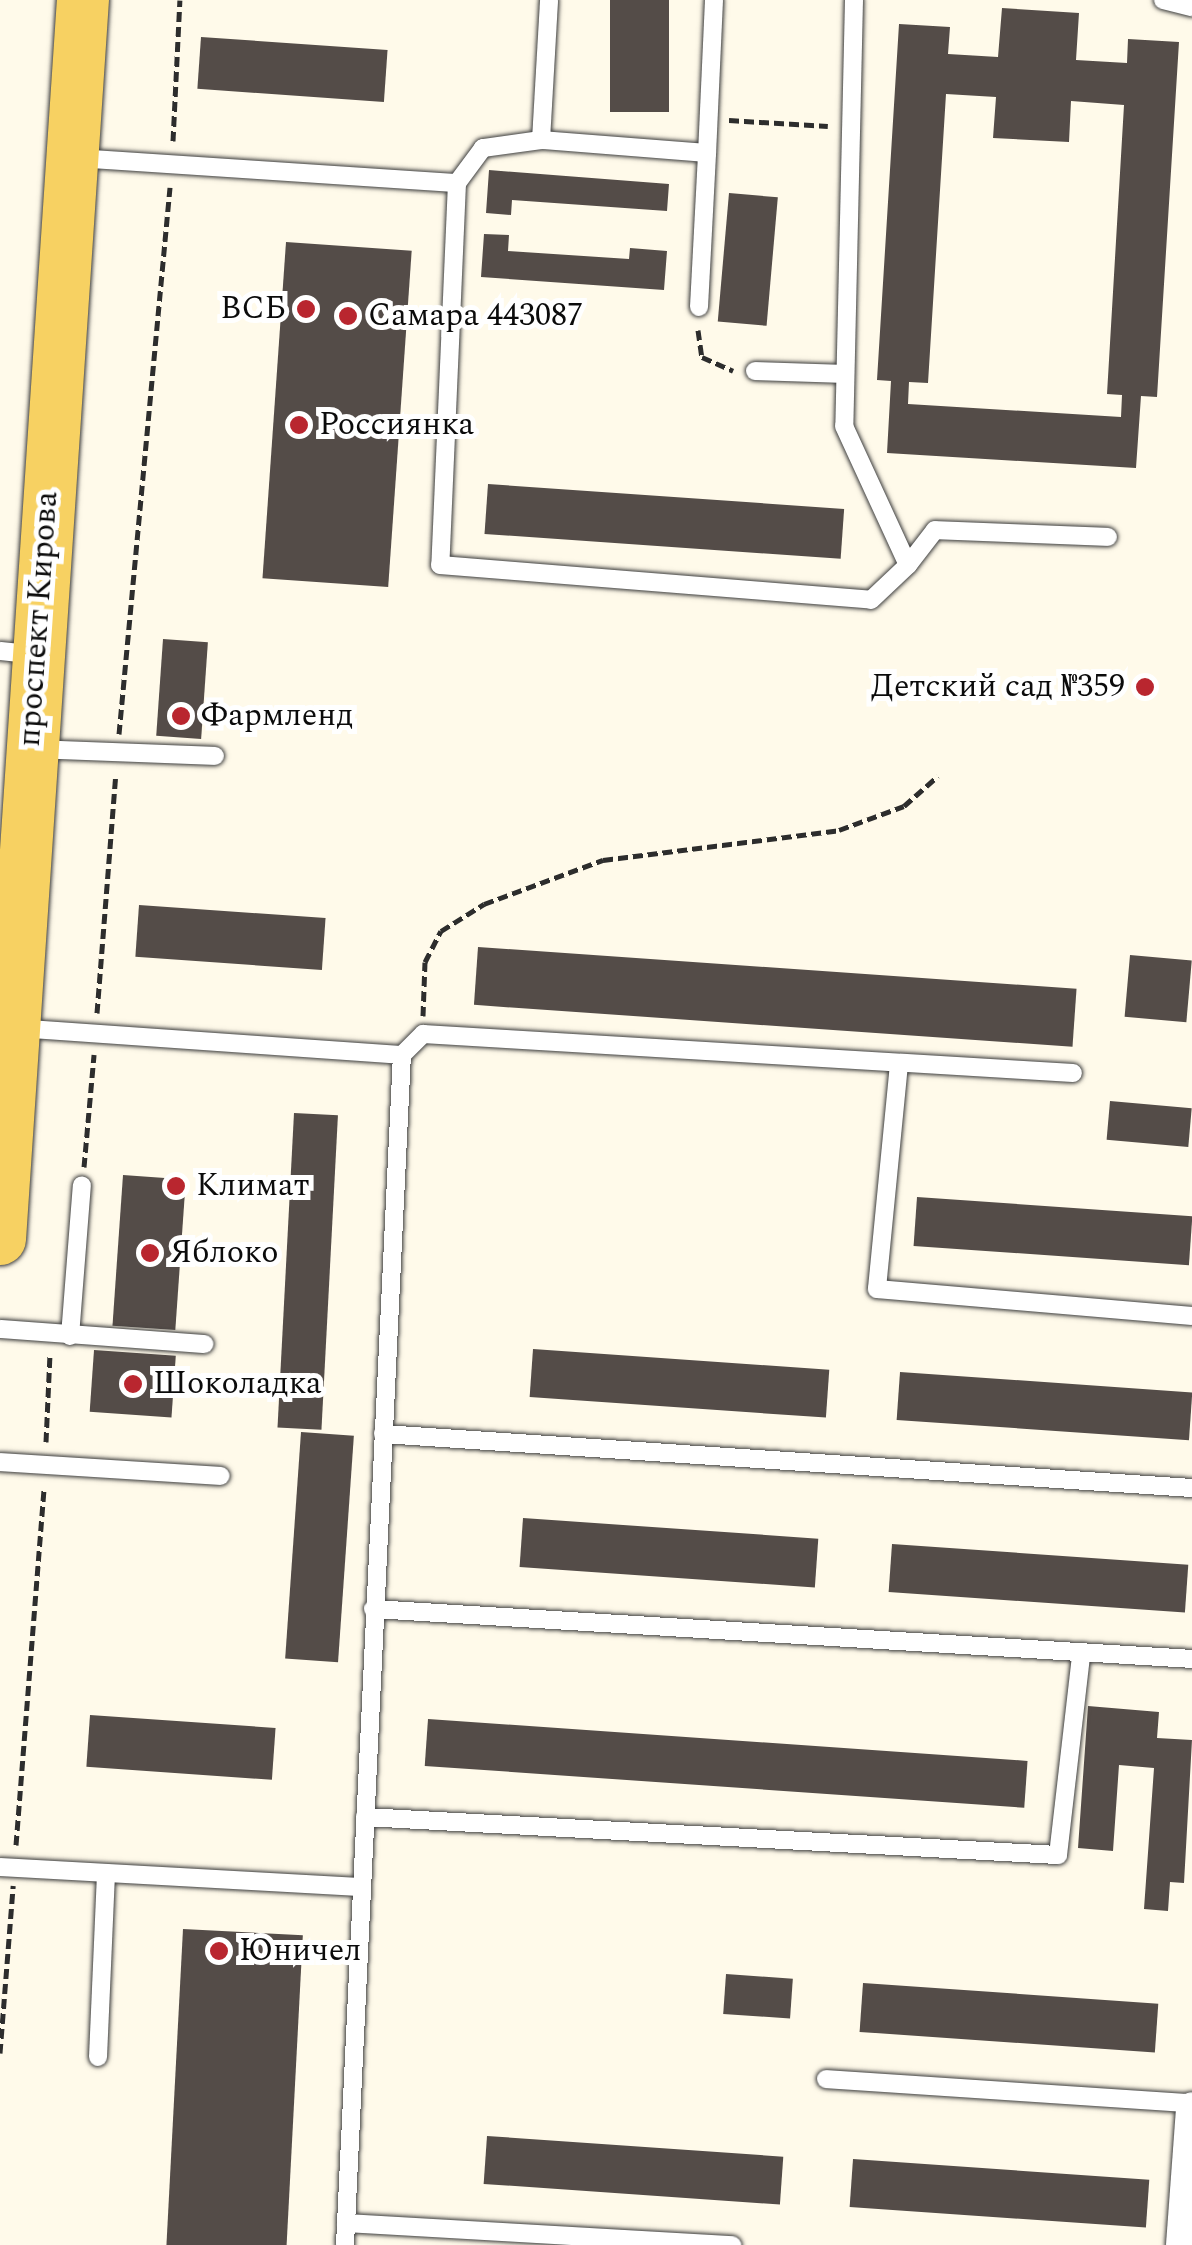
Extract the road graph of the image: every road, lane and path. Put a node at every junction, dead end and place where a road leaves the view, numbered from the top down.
1 (83, 0) edge
2 (180, 0) edge
3 (548, 0) edge
4 (714, 0) edge
5 (854, 0) edge
6 (1163, 0) edge
7 (1192, 7) edge
8 (708, 119) junction
9 (851, 128) junction
10 (541, 140) junction
11 (706, 153) junction
12 (72, 157) junction
13 (172, 164) junction
14 (457, 184) junction
15 (699, 306) joint
16 (755, 371) joint
17 (845, 374) junction
18 (1108, 538) dead end
19 (908, 565) junction
20 (19, 653) edge
21 (30, 749) junction
22 (118, 752) junction
23 (215, 756) dead end
24 (938, 776) dead end
25 (9, 896) edge
26 (11, 1028) junction
27 (422, 1034) junction
28 (95, 1035) junction
29 (402, 1055) junction
30 (899, 1064) junction
31 (1073, 1073) dead end
32 (82, 1185) joint
33 (0, 1239) edge
34 (1192, 1316) edge
35 (0, 1329) edge
36 (61, 1335) junction
37 (204, 1344) dead end
38 (383, 1434) junction
39 (0, 1462) edge
40 (45, 1466) junction
41 (221, 1476) dead end
42 (1192, 1488) edge
43 (374, 1608) junction
44 (1081, 1655) junction
45 (1192, 1659) edge
46 (365, 1817) junction
47 (7, 1868) edge
48 (106, 1873) junction
49 (360, 1886) junction
50 (0, 2053) edge
51 (98, 2056) dead end
52 (826, 2079) dead end
53 (1192, 2105) edge
54 (346, 2223) junction
55 (346, 2245) edge
56 (732, 2245) edge
57 (1182, 2245) edge

1 - 12 main road, проспект Кирова
2 - 13 path
3 - 10 lane
4 - 8 lane
5 - 9 lane
6 - 7 lane
8 - 9 path
8 - 11 lane
9 - 17 lane
10 - 11 lane
10 - 14 lane
11 - 15 lane
12 - 13 lane
12 - 20 main road, проспект Кирова
13 - 14 lane
13 - 22 path
14 - 19 lane
15 - 16 path
16 - 17 lane
17 - 19 lane
18 - 19 lane
20 - 21 main road, проспект Кирова
21 - 22 lane
21 - 25 main road, проспект Кирова
22 - 23 lane
22 - 28 path
24 - 27 path
25 - 26 main road, проспект Кирова
26 - 28 lane
26 - 33 main road, проспект Кирова
27 - 29 lane
27 - 30 lane
28 - 29 lane
28 - 32 path
29 - 38 lane
30 - 31 lane
30 - 34 lane
32 - 36 lane
35 - 36 lane
36 - 37 lane
36 - 40 path
38 - 42 lane
38 - 43 lane
39 - 40 lane
40 - 41 lane
40 - 47 path
43 - 44 lane
43 - 46 lane
44 - 45 lane
44 - 46 lane
46 - 49 lane
47 - 48 lane
47 - 50 path
48 - 49 lane
48 - 51 lane
49 - 54 lane
52 - 53 lane
53 - 57 street
54 - 55 lane
54 - 56 lane

